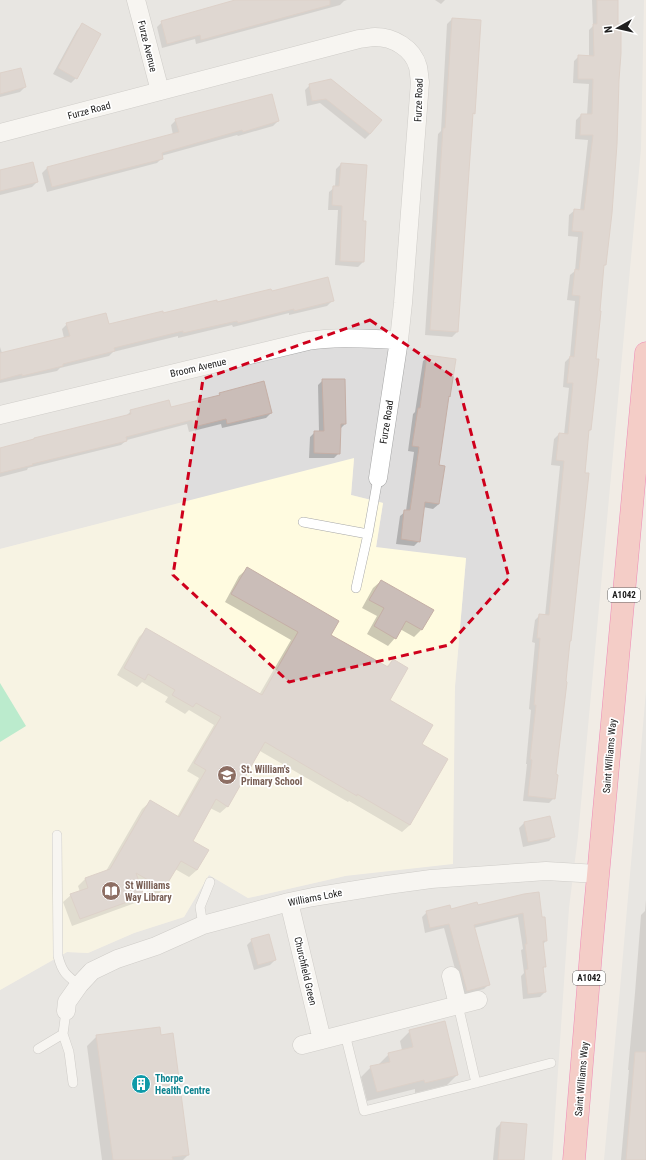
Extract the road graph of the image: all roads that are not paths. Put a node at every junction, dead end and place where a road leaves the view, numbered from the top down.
1 (136, 0) edge
2 (160, 91) junction
3 (0, 133) edge
4 (399, 340) junction
5 (646, 353) edge
6 (0, 415) edge
7 (378, 478) joint
8 (303, 522) dead end
9 (368, 534) junction
10 (356, 588) dead end
11 (57, 835) dead end
12 (598, 874) junction
13 (210, 882) dead end
14 (289, 902) junction
15 (203, 925) junction
16 (451, 976) dead end
17 (79, 985) junction
18 (478, 1000) dead end
19 (458, 1005) junction
20 (66, 1011) joint
21 (63, 1034) junction
22 (345, 1034) junction
23 (322, 1040) junction
24 (302, 1045) dead end
25 (38, 1049) dead end
26 (551, 1063) dead end
27 (72, 1083) dead end
28 (476, 1083) junction
29 (574, 1160) edge

1 - 2 street, Furze Avenue
2 - 3 street, Furze Road
2 - 4 street, Furze Road
4 - 6 street, Broom Avenue
4 - 7 street, Furze Road
5 - 12 highway, Saint Williams Way / A1042
7 - 9 lane
8 - 9 lane
9 - 10 lane
11 - 17 lane
12 - 14 street, Williams Loke
12 - 29 highway, Saint Williams Way / A1042
13 - 15 lane
14 - 15 street, Williams Loke
14 - 23 street, Churchfield Green
15 - 17 street, Williams Loke
16 - 19 street
17 - 20 street, Williams Loke
18 - 19 street
19 - 22 street
19 - 28 lane
20 - 21 lane
21 - 25 lane
21 - 27 lane
22 - 23 street
22 - 28 lane
23 - 24 street
26 - 28 lane

